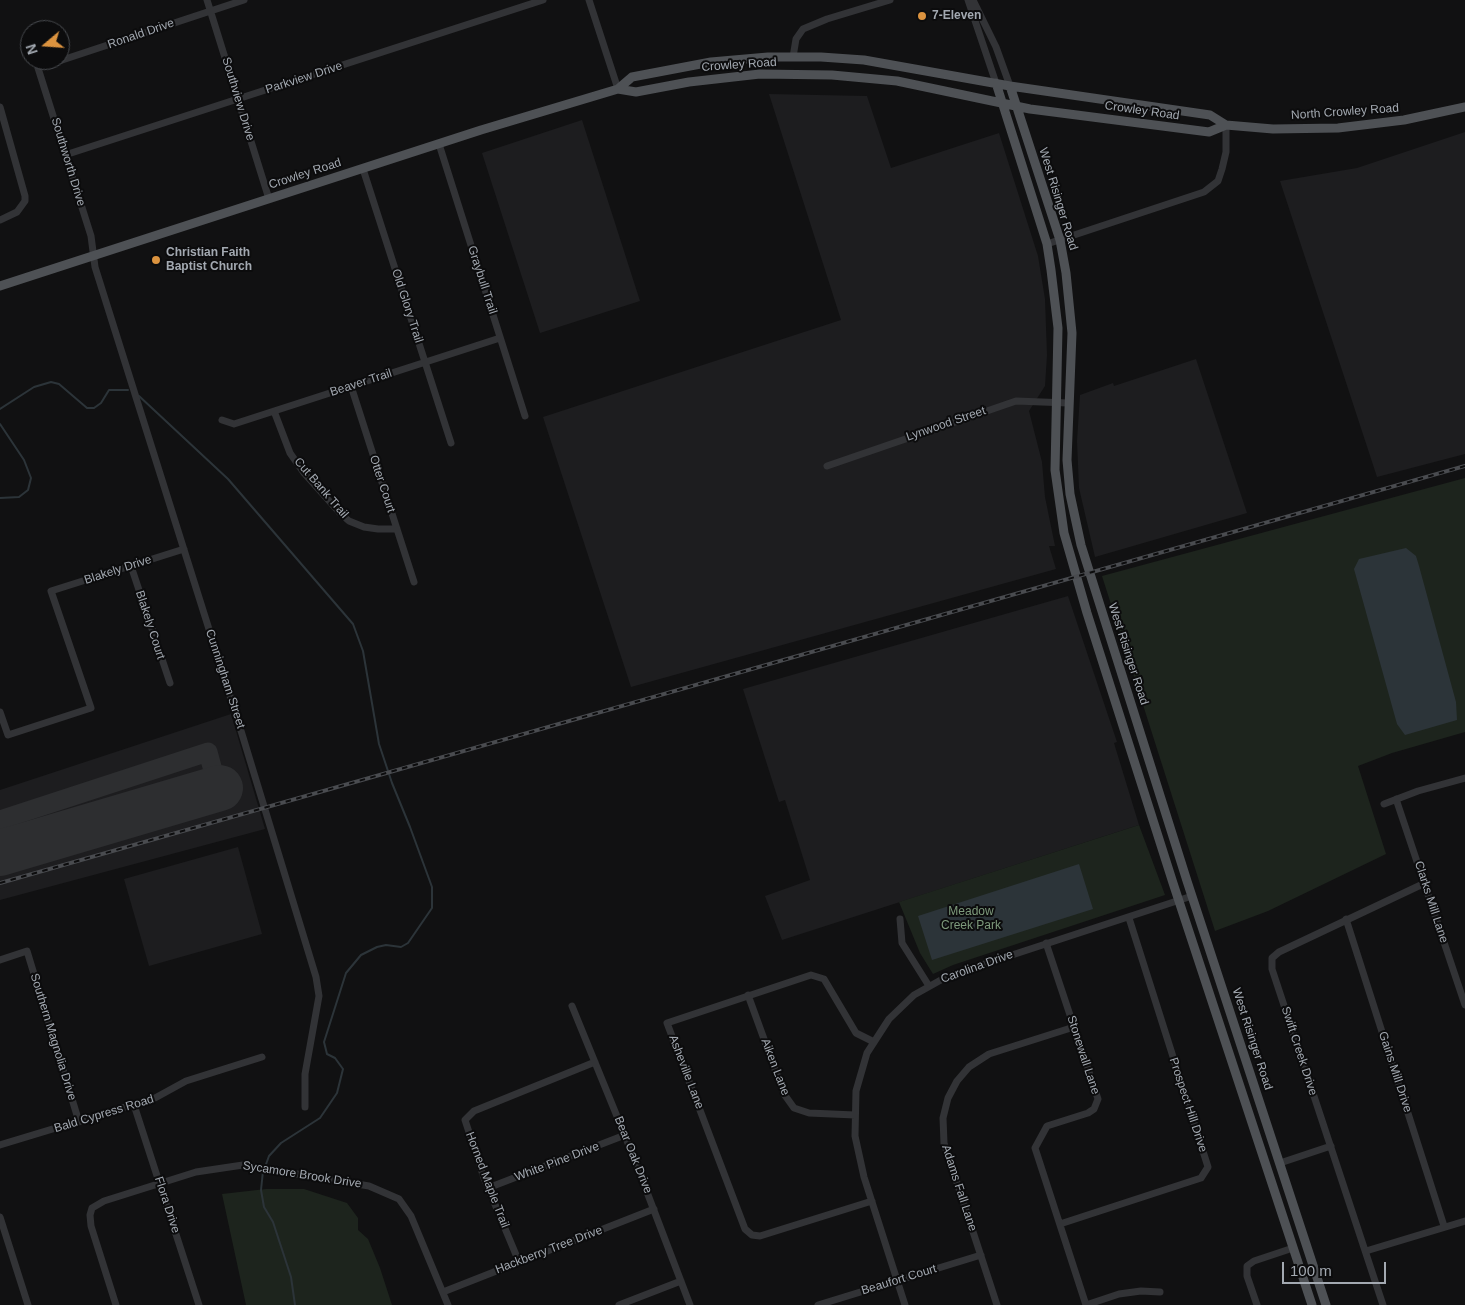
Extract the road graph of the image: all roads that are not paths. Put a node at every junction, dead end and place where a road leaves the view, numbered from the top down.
1 (207, 0) edge
2 (244, 0) edge
3 (543, 0) edge
4 (589, 0) edge
5 (890, 0) edge
6 (968, 0) edge
7 (973, 0) edge
8 (210, 11) junction
9 (70, 57) edge
10 (793, 57) junction
11 (39, 70) edge
12 (996, 83) junction
13 (1010, 86) junction
14 (618, 88) junction
15 (238, 99) junction
16 (1002, 102) junction
17 (0, 107) edge
18 (1016, 107) junction
19 (1465, 107) edge
20 (1226, 125) junction
21 (439, 144) junction
22 (66, 155) junction
23 (363, 169) junction
24 (269, 199) junction
25 (0, 220) edge
26 (1060, 240) junction
27 (1047, 244) junction
28 (92, 256) junction
29 (0, 286) edge
30 (500, 338) junction
31 (425, 362) junction
32 (351, 386) junction
33 (1055, 403) junction
34 (1068, 403) junction
35 (274, 411) junction
36 (525, 416) dead end
37 (222, 420) dead end
38 (451, 443) dead end
39 (827, 466) dead end
40 (397, 529) junction
41 (184, 549) junction
42 (131, 566) junction
43 (414, 582) dead end
44 (170, 683) dead end
45 (0, 712) edge
46 (1134, 760) junction
47 (1465, 778) edge
48 (1396, 799) junction
49 (1384, 804) dead end
50 (1167, 818) junction
51 (1425, 883) junction
52 (1192, 896) junction
53 (1179, 901) junction
54 (1129, 918) junction
55 (900, 919) dead end
56 (1346, 919) junction
57 (1046, 943) junction
58 (0, 960) edge
59 (929, 986) junction
60 (748, 995) junction
61 (1465, 1005) edge
62 (572, 1006) dead end
63 (1074, 1027) junction
64 (874, 1042) junction
65 (262, 1056) dead end
66 (595, 1062) junction
67 (134, 1105) junction
68 (306, 1107) dead end
69 (854, 1115) junction
70 (79, 1122) junction
71 (625, 1135) junction
72 (0, 1145) edge
73 (1331, 1146) junction
74 (1280, 1163) junction
75 (160, 1184) junction
76 (488, 1188) junction
77 (872, 1201) junction
78 (654, 1209) junction
79 (0, 1217) edge
80 (1465, 1221) edge
81 (1060, 1224) junction
82 (1444, 1226) junction
83 (1293, 1248) junction
84 (1366, 1251) junction
85 (981, 1255) junction
86 (519, 1262) junction
87 (681, 1281) junction
88 (898, 1281) junction
89 (444, 1292) junction
90 (1160, 1292) dead end
91 (28, 1305) edge
92 (116, 1305) edge
93 (199, 1305) edge
94 (448, 1305) edge
95 (619, 1305) edge
96 (690, 1305) edge
97 (818, 1305) edge
98 (906, 1305) edge
99 (996, 1305) edge
100 (1086, 1305) edge
101 (1257, 1305) edge
102 (1312, 1305) edge
103 (1326, 1305) edge
104 (1383, 1305) edge

1 - 8 street, Southview Drive
2 - 8 street, Ronald Drive
3 - 15 street, Parkview Drive
4 - 14 street
5 - 10 street, Crowley Road
6 - 12 street, West Risinger Road
7 - 13 street, West Risinger Road
8 - 9 street, Ronald Drive
8 - 15 street, Southview Drive
10 - 12 main road, Crowley Road
10 - 14 main road, Crowley Road
11 - 22 street, Southworth Drive
12 - 13 main road, Crowley Road
12 - 16 main road, West Risinger Road
13 - 18 main road, West Risinger Road
13 - 20 main road, Crowley Road
14 - 16 main road, Crowley Road
14 - 21 main road, Crowley Road
15 - 22 street, Parkview Drive
15 - 24 street, Southview Drive
16 - 18 main road, Crowley Road
16 - 27 main road, West Risinger Road
17 - 25 street
18 - 20 main road, Crowley Road
18 - 26 main road, West Risinger Road
19 - 20 main road, North Crowley Road
20 - 26 street
21 - 23 main road, Crowley Road
21 - 30 street, Graybull Trail
22 - 28 street, Southworth Drive
23 - 24 main road, Crowley Road
23 - 31 street, Old Glory Trail
24 - 28 main road, Crowley Road
26 - 27 street
26 - 34 main road, West Risinger Road
27 - 33 main road, West Risinger Road
28 - 29 main road, Crowley Road
28 - 41 street, Cunningham Street
30 - 31 street, Beaver Trail
30 - 36 street, Graybull Trail
31 - 32 street, Beaver Trail
31 - 38 street, Old Glory Trail
32 - 35 street, Beaver Trail
32 - 40 street, Otter Court
33 - 34 street, Lynwood Street
33 - 39 street, Lynwood Street
33 - 46 main road, West Risinger Road
34 - 50 main road, West Risinger Road
35 - 37 street, Beaver Trail
35 - 40 street, Cut Bank Trail
40 - 43 street, Otter Court
41 - 42 street, Blakely Drive
41 - 68 street, Cunningham Street
42 - 44 street, Blakely Court
42 - 45 street, Blakely Drive
46 - 50 main road
46 - 53 main road, West Risinger Road
47 - 48 street
48 - 49 street
48 - 51 street, Clarks Mill Lane
50 - 52 main road, West Risinger Road
51 - 56 street, Swift Creek Drive
51 - 61 street, Clarks Mill Lane
52 - 53 street, Carolina Drive
52 - 74 main road, West Risinger Road
53 - 54 street, Carolina Drive
53 - 83 main road, West Risinger Road
54 - 57 street, Carolina Drive
54 - 81 street, Prospect Hill Drive
55 - 59 street
56 - 73 street, Swift Creek Drive
56 - 82 street, Gains Mill Drive
57 - 59 street, Carolina Drive
57 - 63 street, Stonewall Lane
58 - 70 street, Southern Magnolia Drive
59 - 64 street, Carolina Drive
60 - 64 street, Asheville Lane
60 - 69 street, Aiken Lane
60 - 77 street, Asheville Lane
62 - 66 street, Bear Oak Drive
63 - 81 street, Stonewall Lane
63 - 85 street, Adams Fall Lane
64 - 69 street, Carolina Drive
65 - 67 street, Bald Cypress Road
66 - 71 street, Bear Oak Drive
66 - 76 street, Horned Maple Trail
67 - 70 street, Bald Cypress Road
67 - 75 street, Flora Drive
69 - 77 street, Carolina Drive
70 - 72 street, Bald Cypress Road
71 - 76 street, White Pine Drive
71 - 78 street, Bear Oak Drive
73 - 74 street
73 - 84 street, Swift Creek Drive
74 - 103 main road, West Risinger Road
75 - 89 street, Sycamore Brook Drive
75 - 92 street, Sycamore Brook Drive
75 - 93 street, Flora Drive
76 - 86 street, Horned Maple Trail
77 - 88 street, Carolina Drive
78 - 86 street, Hackberry Tree Drive
78 - 87 street, Bear Oak Drive
79 - 91 street
80 - 82 street
81 - 100 street, Stonewall Lane
82 - 84 street
83 - 101 street
83 - 102 main road, West Risinger Road
84 - 104 street, Swift Creek Drive
85 - 88 street, Beaufort Court
85 - 99 street, Adams Fall Lane
86 - 89 street, Hackberry Tree Drive
87 - 95 street
87 - 96 street, Bear Oak Drive
88 - 97 street, Beaufort Court
88 - 98 street, Carolina Drive
89 - 94 street, Sycamore Brook Drive
90 - 100 street

